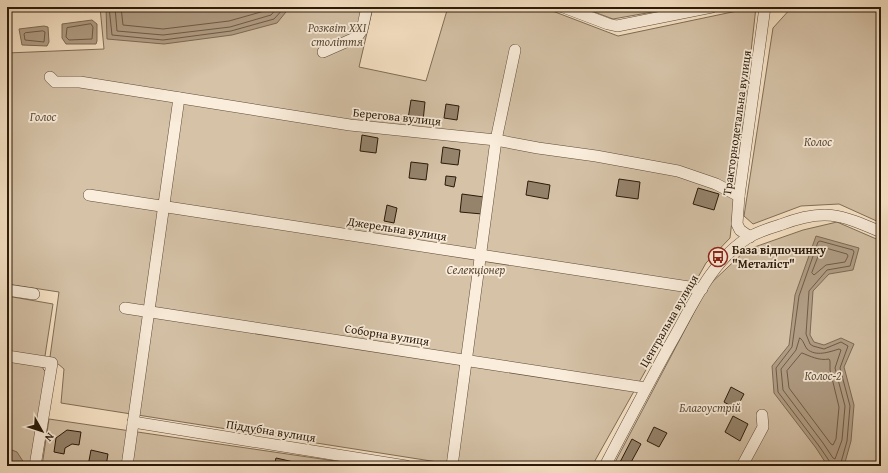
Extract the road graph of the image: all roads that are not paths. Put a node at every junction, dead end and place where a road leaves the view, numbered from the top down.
1 (367, 7) edge
2 (563, 7) edge
3 (712, 7) edge
4 (765, 7) edge
5 (515, 50) dead end
6 (323, 52) dead end
7 (50, 77) dead end
8 (179, 98) junction
9 (496, 140) junction
10 (89, 195) dead end
11 (739, 196) junction
12 (164, 206) junction
13 (881, 232) edge
14 (750, 236) junction
15 (480, 255) junction
16 (702, 289) junction
17 (7, 290) edge
18 (34, 294) dead end
19 (125, 308) dead end
20 (149, 312) junction
21 (7, 356) edge
22 (466, 360) junction
23 (646, 388) junction
24 (762, 415) dead end
25 (133, 422) junction
26 (36, 466) edge
27 (127, 466) edge
28 (406, 466) edge
29 (452, 466) edge
30 (605, 466) edge
31 (742, 466) edge

1 - 6 street
2 - 3 street
4 - 11 street, Тракторнодетальна вулиця
5 - 9 street
7 - 8 street, Берегова вулиця
8 - 9 street, Берегова вулиця
8 - 12 street
9 - 11 street, Берегова вулиця
9 - 15 street
10 - 12 street, Джерельна вулиця
11 - 14 street, Тракторнодетальна вулиця
12 - 15 street, Джерельна вулиця
12 - 20 street
13 - 14 street, Центральна вулиця
14 - 16 street, Центральна вулиця
15 - 16 street, Джерельна вулиця
15 - 22 street
16 - 23 street, Центральна вулиця
17 - 18 street
19 - 20 street, Соборна вулиця
20 - 22 street, Соборна вулиця
20 - 25 street
21 - 26 street
22 - 23 street, Соборна вулиця
22 - 29 street
23 - 30 street, Центральна вулиця
24 - 31 street
25 - 27 street
25 - 28 street, Піддубна вулиця

